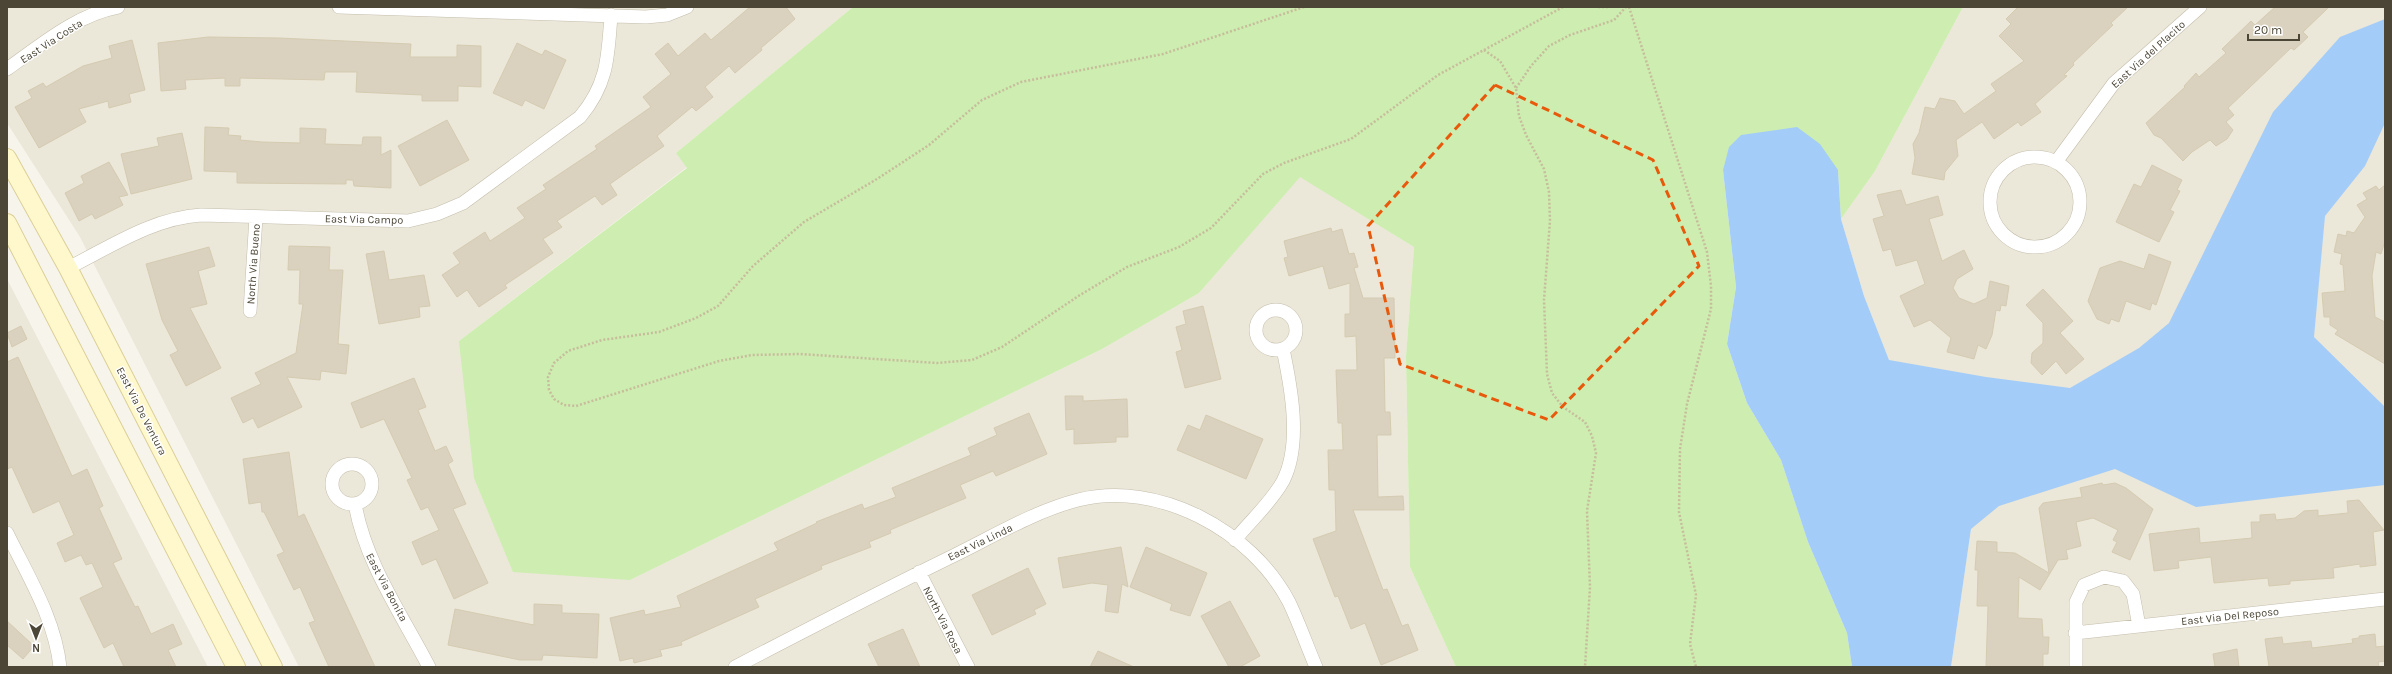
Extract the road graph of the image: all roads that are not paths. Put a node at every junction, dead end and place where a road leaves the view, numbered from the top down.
1 (118, 7) edge
2 (339, 7) edge
3 (687, 7) edge
4 (2200, 7) edge
5 (610, 15) junction
6 (7, 69) edge
7 (7, 158) edge
8 (2056, 162) junction
9 (256, 217) junction
10 (7, 223) edge
11 (68, 268) junction
12 (250, 311) dead end
13 (1283, 349) dead end
14 (354, 504) dead end
15 (7, 533) edge
16 (1235, 540) junction
17 (919, 572) junction
18 (2385, 600) edge
19 (2139, 626) junction
20 (2075, 633) junction
21 (60, 667) edge
22 (236, 667) edge
23 (273, 667) edge
24 (429, 667) edge
25 (735, 667) edge
26 (968, 667) edge
27 (1316, 667) edge
28 (2076, 667) edge

1 - 6 street, East Via Costa
2 - 5 street
3 - 5 street
4 - 8 street, East Via del Placito
5 - 9 street, East Via Campo
7 - 11 main road, East Via De Ventura
8 - 8 street
9 - 11 street, East Via Campo
9 - 12 street, North Via Bueno
10 - 22 main road
11 - 23 main road, East Via De Ventura
13 - 16 street
14 - 24 street, East Via Bonita
15 - 21 street
16 - 17 street, East Via Linda
16 - 27 street, East Via Linda
17 - 25 street, East Via Linda
17 - 26 street, North Via Rosa
18 - 19 street, East Via Del Reposo
19 - 20 street, East Via Del Reposo
19 - 20 street
20 - 28 street

